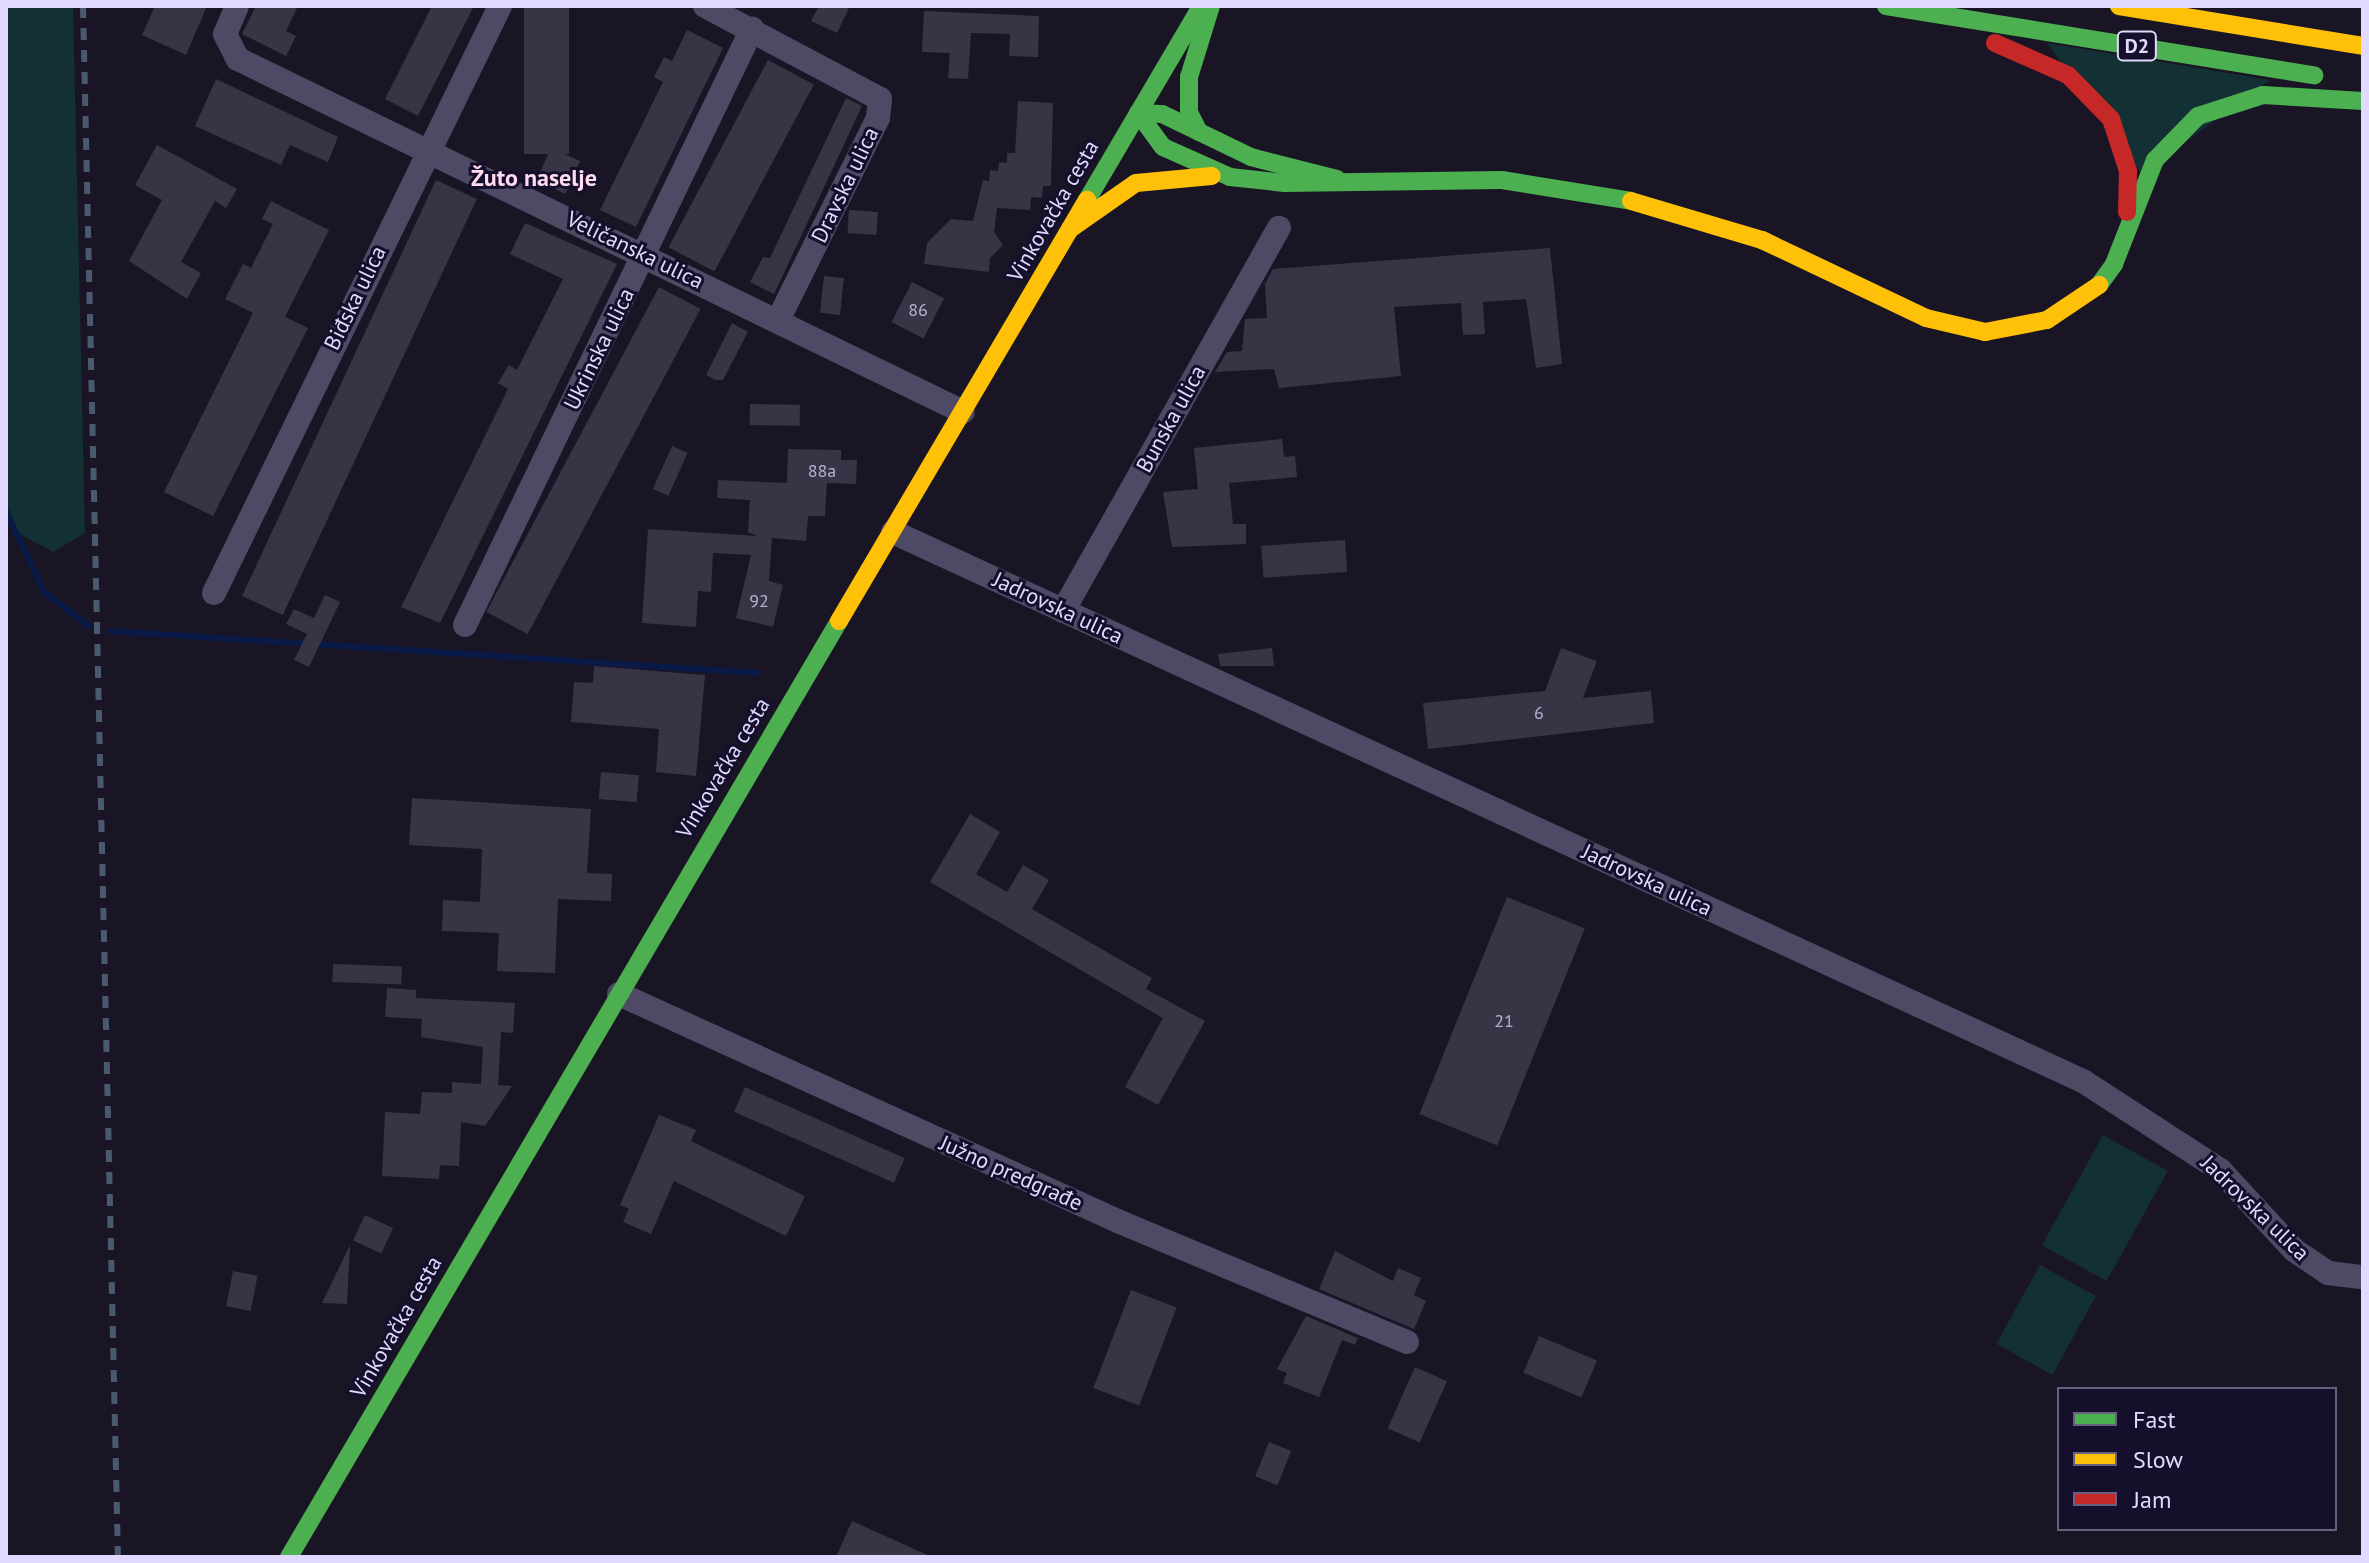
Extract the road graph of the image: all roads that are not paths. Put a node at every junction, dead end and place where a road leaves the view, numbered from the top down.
1 (237, 6) edge
2 (500, 6) edge
3 (705, 6) edge
4 (1202, 6) edge
5 (1211, 6) edge
6 (1886, 6) edge
7 (2119, 6) edge
8 (2249, 6) edge
9 (1911, 10) junction
10 (752, 29) junction
11 (2331, 41) junction
12 (2363, 46) edge
13 (2363, 83) edge
14 (2363, 101) edge
15 (1138, 113) junction
16 (1199, 132) junction
17 (425, 151) junction
18 (1230, 177) junction
19 (1337, 179) junction
20 (1279, 228) dead end
21 (1070, 229) junction
22 (2127, 234) junction
23 (646, 253) junction
24 (778, 320) junction
25 (963, 412) junction
26 (893, 532) junction
27 (214, 593) dead end
28 (1063, 611) junction
29 (465, 625) dead end
30 (619, 994) junction
31 (2363, 1277) edge
32 (1407, 1342) dead end
33 (289, 1557) edge

1 - 17 street, Veličanska ulica
2 - 17 street, Biđska ulica
3 - 10 street, Dravska ulica
4 - 15 main road, Vinkovačka cesta
5 - 16 main road
6 - 9 main road, D2
7 - 11 main road, D2
8 - 11 main road
9 - 13 main road, D2
9 - 22 main road
10 - 23 street, Ukrinska ulica
10 - 24 street, Dravska ulica
11 - 12 main road, D2
14 - 22 main road
15 - 16 main road
15 - 18 main road
15 - 21 main road, Vinkovačka cesta
16 - 19 main road
17 - 23 street, Veličanska ulica
17 - 27 street, Biđska ulica
18 - 19 main road
18 - 21 main road
19 - 22 main road
20 - 28 street, Bunska ulica
21 - 25 main road, Vinkovačka cesta
23 - 24 street, Veličanska ulica
23 - 29 street, Ukrinska ulica
24 - 25 street, Veličanska ulica
25 - 26 main road, Vinkovačka cesta
26 - 28 street, Jadrovska ulica
26 - 30 main road, Vinkovačka cesta
28 - 31 street, Jadrovska ulica
30 - 32 street, Južno predgrađe
30 - 33 main road, Vinkovačka cesta

